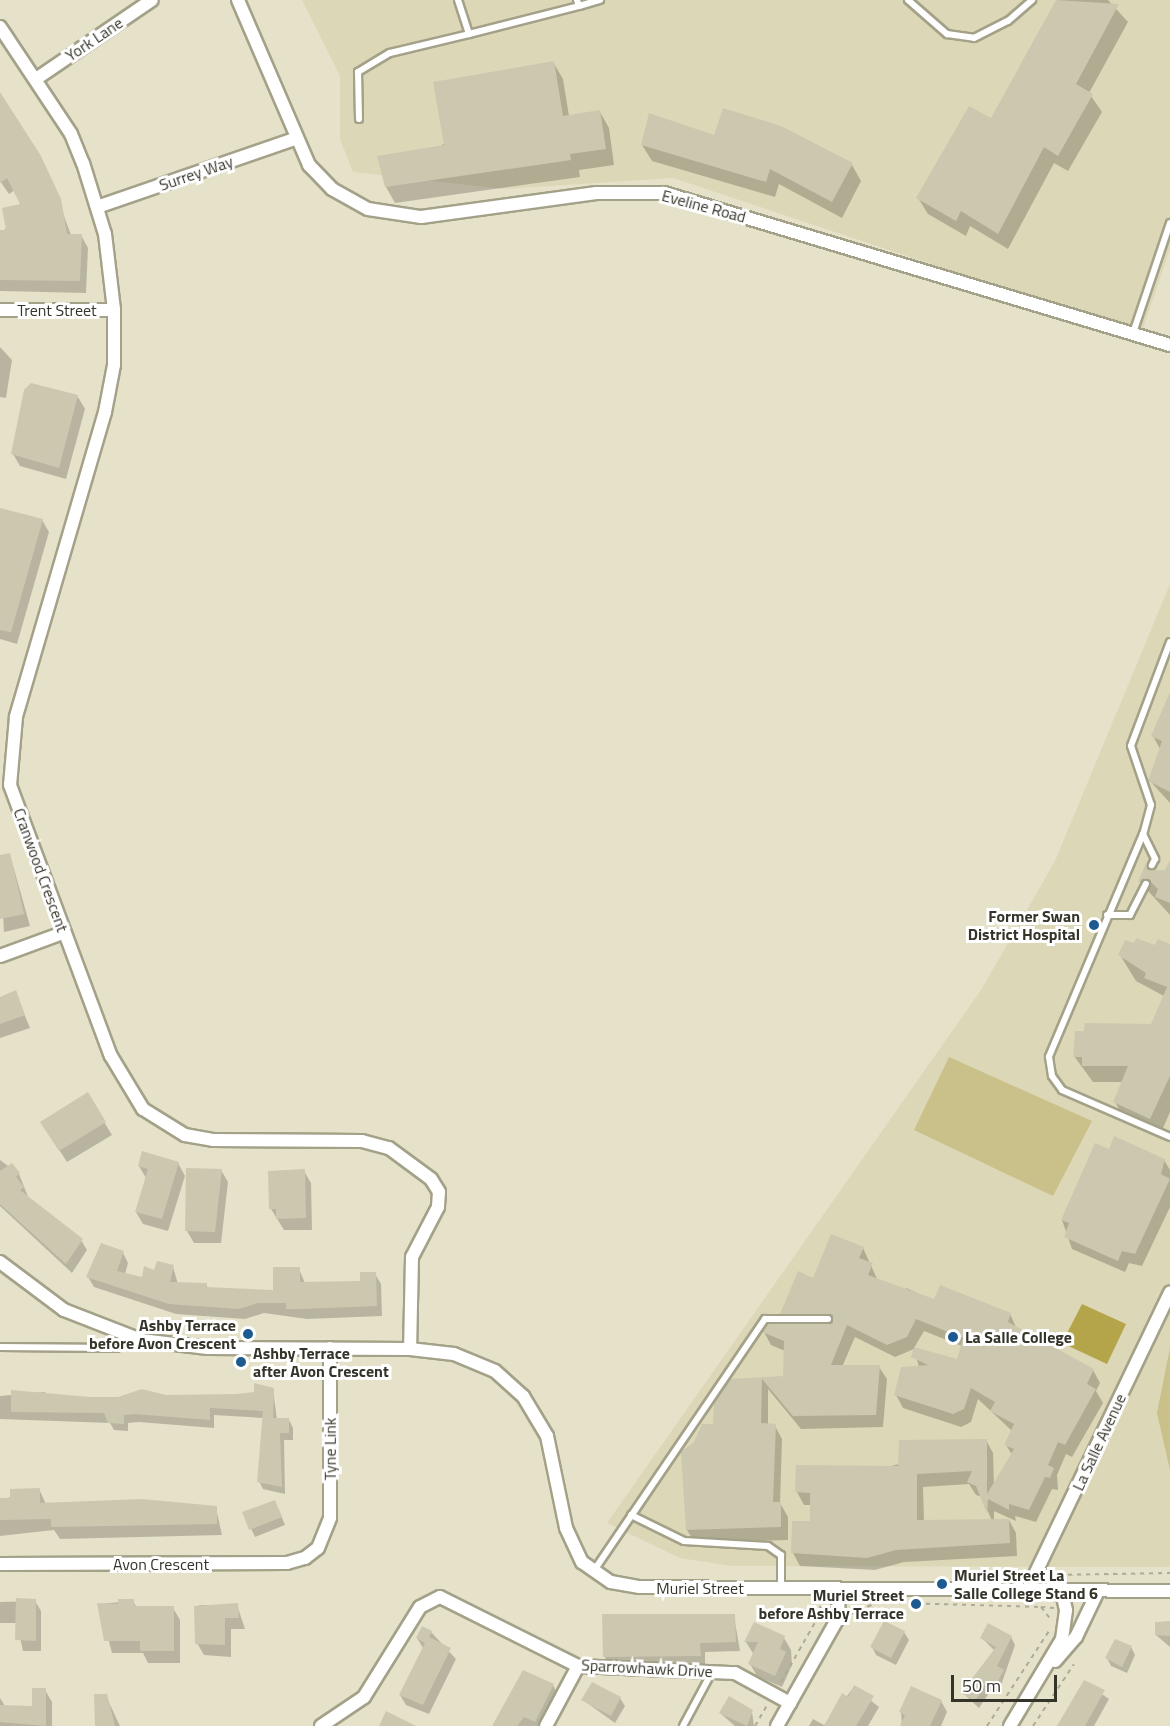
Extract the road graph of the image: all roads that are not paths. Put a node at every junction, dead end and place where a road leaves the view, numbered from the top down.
1 (152, 0) edge
2 (238, 0) edge
3 (458, 0) edge
4 (600, 0) edge
5 (908, 0) edge
6 (1032, 0) edge
7 (578, 3) edge
8 (0, 27) edge
9 (469, 34) junction
10 (36, 78) junction
11 (359, 119) dead end
12 (295, 139) junction
13 (98, 207) junction
14 (1170, 223) edge
15 (0, 310) edge
16 (114, 310) junction
17 (1133, 333) junction
18 (1170, 345) edge
19 (1170, 642) edge
20 (1143, 834) junction
21 (1152, 865) dead end
22 (1146, 884) dead end
23 (1107, 915) junction
24 (63, 933) junction
25 (0, 956) edge
26 (1170, 1137) edge
27 (0, 1262) edge
28 (1170, 1293) edge
29 (828, 1319) dead end
30 (141, 1340) junction
31 (0, 1347) edge
32 (330, 1348) junction
33 (410, 1348) junction
34 (631, 1515) junction
35 (318, 1548) joint
36 (0, 1564) edge
37 (593, 1573) junction
38 (780, 1588) junction
39 (839, 1590) junction
40 (1027, 1591) junction
41 (1098, 1591) junction
42 (1170, 1591) edge
43 (1062, 1593) junction
44 (578, 1666) junction
45 (712, 1672) junction
46 (1039, 1680) junction
47 (790, 1703) junction
48 (321, 1726) edge
49 (546, 1726) edge
50 (683, 1726) edge
51 (777, 1726) edge
52 (1010, 1726) edge

1 - 10 street, York Lane
2 - 12 street, Eveline Road
3 - 9 lane
4 - 7 lane
5 - 6 lane
7 - 9 lane
8 - 10 street, Cranwood Crescent
9 - 11 lane
10 - 13 street, Cranwood Crescent
12 - 13 street, Surrey Way
12 - 17 street, Eveline Road
13 - 16 street, Cranwood Crescent
14 - 17 lane
15 - 16 street, Trent Street
16 - 24 street, Cranwood Crescent
17 - 18 street, Eveline Road
19 - 20 lane
20 - 21 lane
20 - 23 lane
22 - 23 lane
23 - 26 lane
24 - 25 street
24 - 33 street, Cranwood Crescent
27 - 30 street
28 - 40 street, La Salle Avenue
29 - 34 lane
30 - 31 lane
30 - 32 street
32 - 33 street
32 - 35 street, Tyne Link
33 - 37 street
34 - 37 lane
34 - 38 lane
35 - 36 street, Avon Crescent
37 - 38 street, Muriel Street
38 - 39 street, Muriel Street
39 - 40 street, Muriel Street
39 - 47 street
40 - 43 street, Muriel Street
41 - 42 street, Muriel Street
41 - 43 street, Muriel Street
41 - 46 street
43 - 46 street
44 - 45 street, Sparrowhawk Drive
44 - 48 street, Sparrowhawk Drive
44 - 49 street
45 - 47 street, Sparrowhawk Drive
45 - 50 lane
46 - 52 street
47 - 51 street

